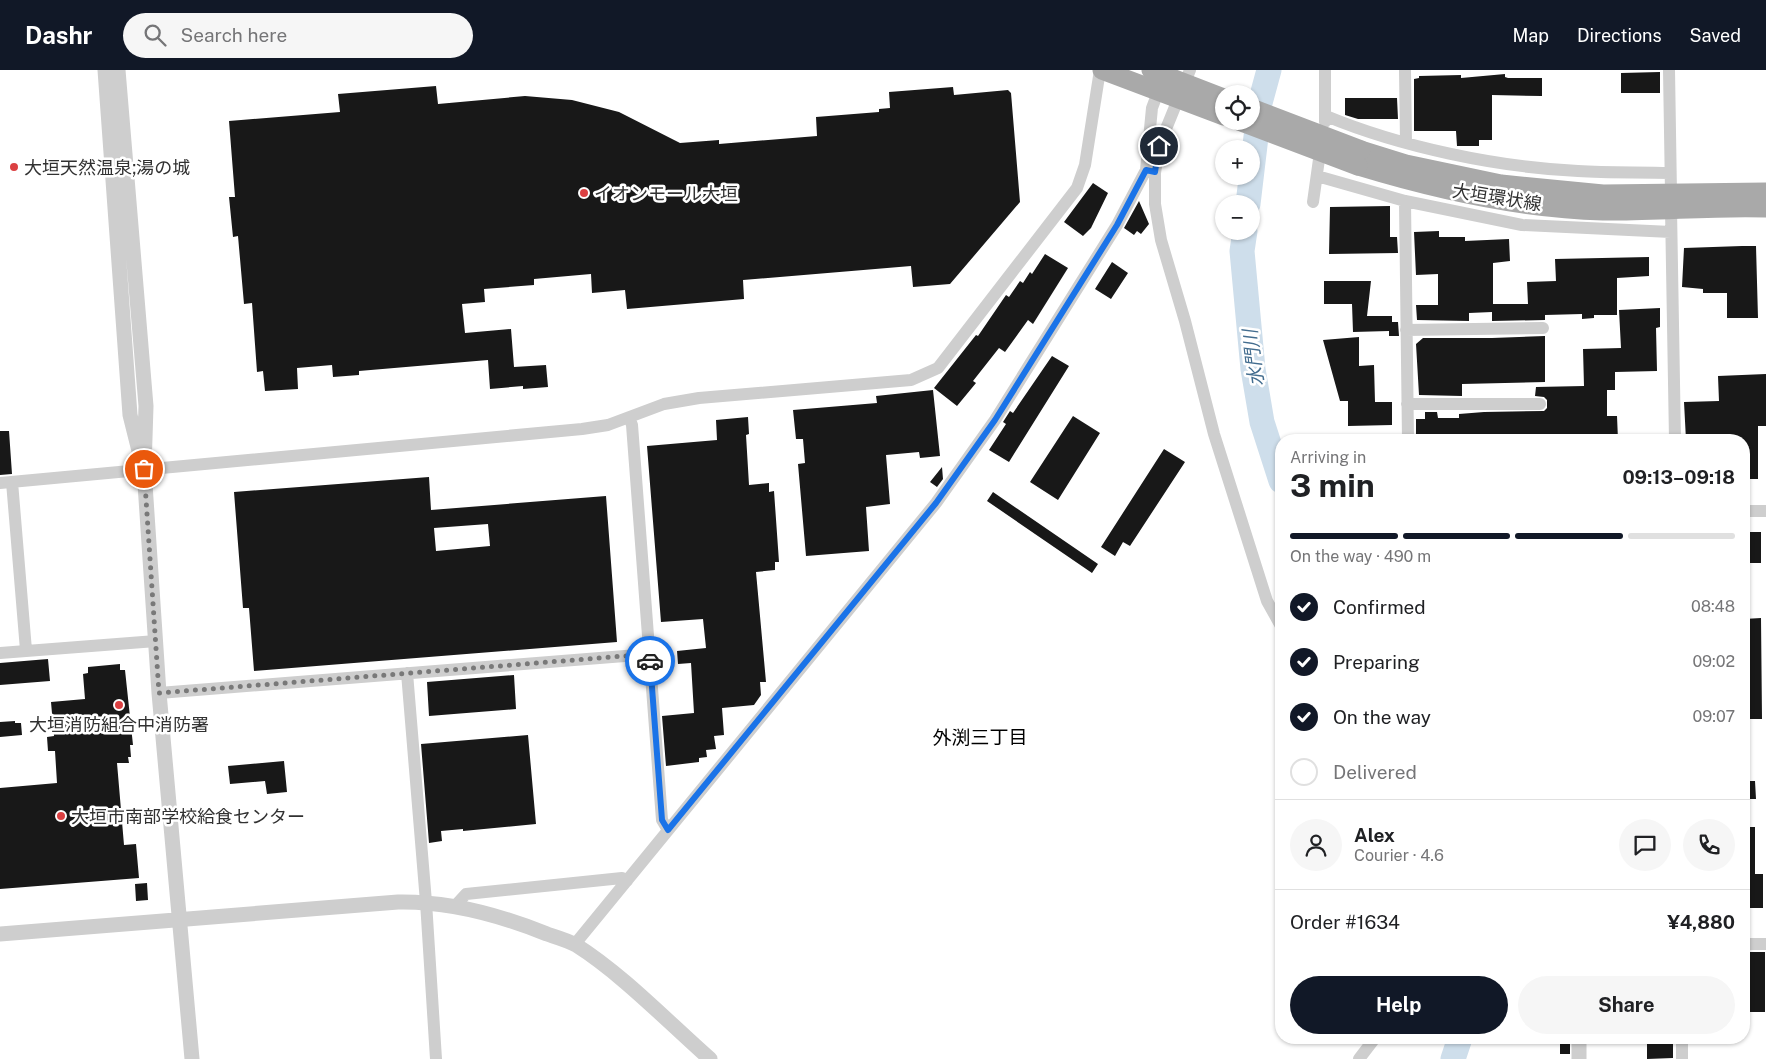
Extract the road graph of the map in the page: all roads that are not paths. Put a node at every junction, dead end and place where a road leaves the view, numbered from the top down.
1 (105, 70) edge
2 (118, 70) edge
3 (1101, 70) edge
4 (1151, 70) edge
5 (1167, 70) edge
6 (1190, 70) edge
7 (1325, 70) edge
8 (1405, 70) edge
9 (1669, 70) edge
10 (1215, 95) edge
11 (1260, 112) edge
12 (1215, 113) edge
13 (1326, 116) junction
14 (1260, 127) edge
15 (1406, 142) junction
16 (1359, 158) junction
17 (1150, 171) junction
18 (1670, 173) junction
19 (1317, 176) junction
20 (1766, 192) edge
21 (1405, 201) junction
22 (1671, 201) junction
23 (1313, 202) dead end
24 (1766, 208) edge
25 (1671, 232) junction
26 (1543, 328) dead end
27 (1406, 330) junction
28 (1407, 404) junction
29 (1540, 404) dead end
30 (629, 417) junction
31 (1408, 434) edge
32 (1675, 434) edge
33 (144, 469) junction
34 (6, 482) edge
35 (1750, 511) edge
36 (1766, 511) edge
37 (1275, 615) edge
38 (156, 641) junction
39 (26, 650) junction
40 (0, 652) edge
41 (650, 654) junction
42 (407, 673) junction
43 (159, 693) junction
44 (668, 830) junction
45 (627, 881) junction
46 (426, 902) junction
47 (454, 906) junction
48 (180, 920) junction
49 (0, 934) edge
50 (575, 944) junction
51 (1750, 944) edge
52 (1766, 944) edge
53 (1370, 1044) edge
54 (1579, 1044) edge
55 (1682, 1044) edge
56 (192, 1059) edge
57 (436, 1059) edge
58 (710, 1059) edge
59 (1359, 1059) edge
60 (1579, 1059) edge
61 (1682, 1059) edge

1 - 33 street
2 - 33 street
3 - 12 main road, bridge
3 - 30 street
4 - 10 main road, bridge
5 - 17 street
6 - 17 street
7 - 13 street
8 - 15 street
9 - 18 street
11 - 16 main road, 大垣環状線, bridge
13 - 15 street
13 - 19 street
14 - 16 main road, 大垣環状線, bridge
15 - 18 street
16 - 22 main road, 大垣環状線
17 - 37 street
17 - 44 street
18 - 22 street
19 - 21 street
19 - 23 street
20 - 22 main road, 大垣環状線
21 - 25 street
21 - 27 street
22 - 24 main road, 大垣環状線
22 - 25 street
25 - 32 street
26 - 27 street
27 - 28 street
28 - 29 street
28 - 31 street
30 - 33 street
30 - 41 street
33 - 34 street
33 - 38 street
34 - 39 street
35 - 36 street
38 - 39 street
38 - 43 street
39 - 40 street
41 - 42 street
41 - 44 street
42 - 43 street
42 - 46 street
43 - 48 street
44 - 45 street
45 - 47 street
45 - 50 street
46 - 47 street
46 - 48 street
46 - 57 street
47 - 50 street
48 - 49 street
48 - 56 street
50 - 58 street
51 - 52 street
53 - 59 street
54 - 60 street
55 - 61 street

